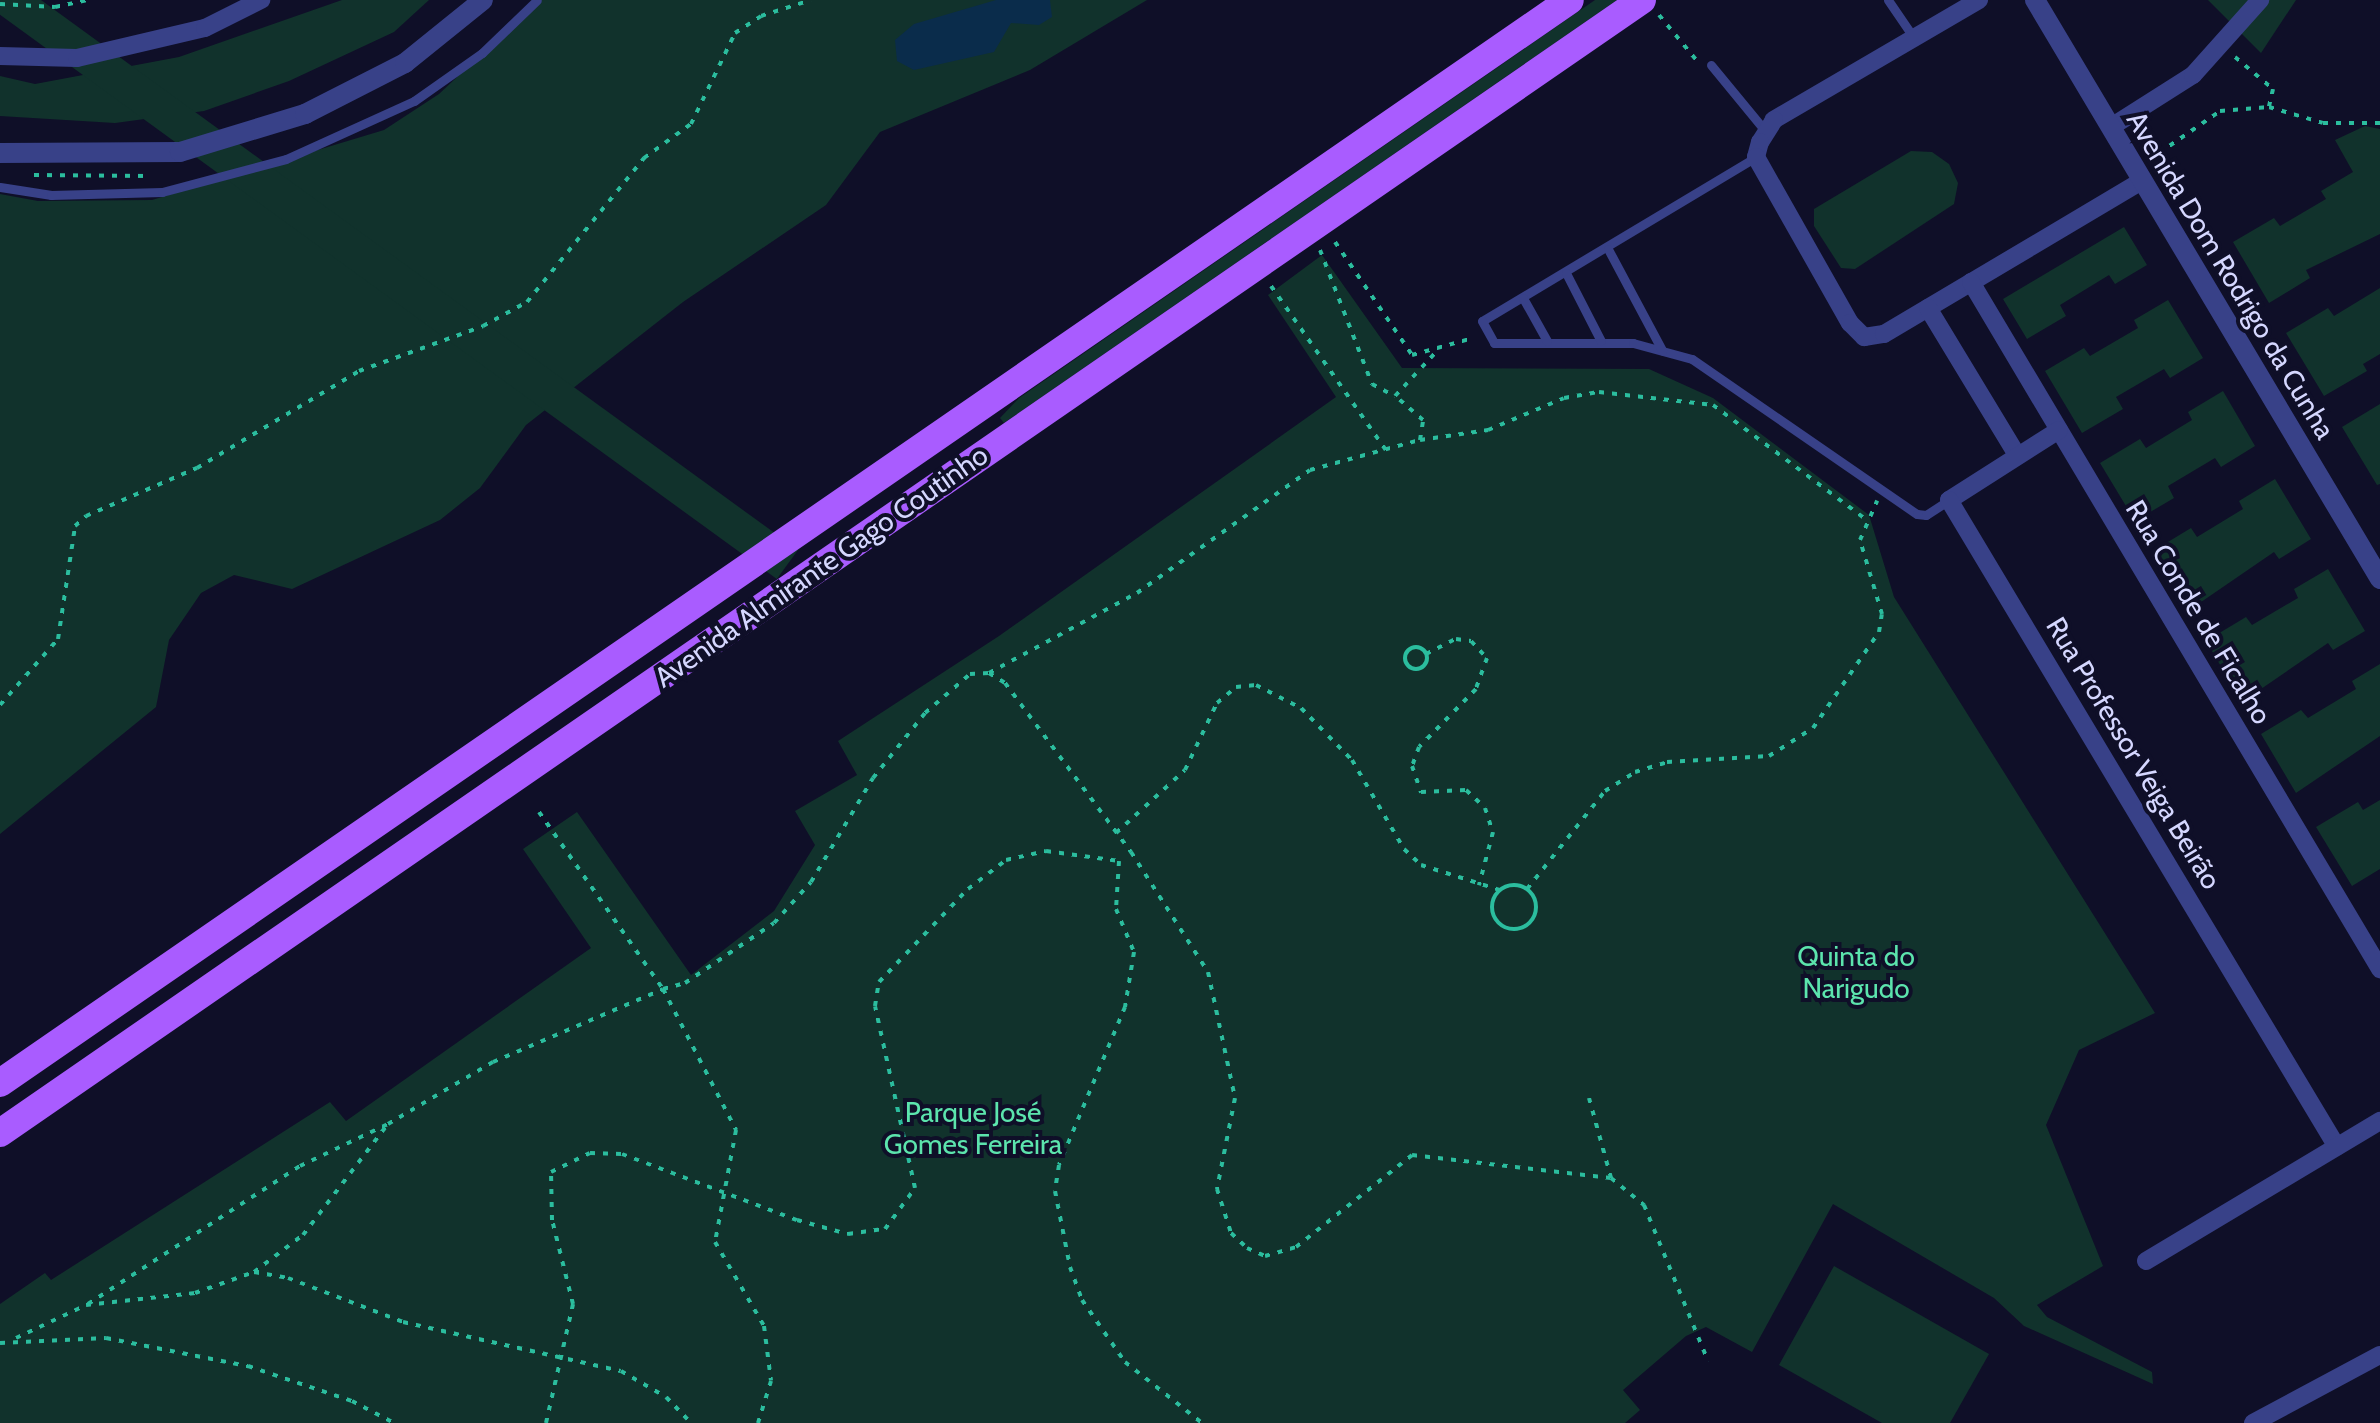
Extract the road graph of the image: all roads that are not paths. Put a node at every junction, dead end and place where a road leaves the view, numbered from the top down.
1 (261, 0) edge
2 (483, 0) edge
3 (537, 0) edge
4 (1570, 0) edge
5 (1888, 0) edge
6 (1978, 0) edge
7 (2036, 0) edge
8 (2260, 0) edge
9 (1648, 4) edge
10 (1914, 38) junction
11 (0, 56) edge
12 (1710, 65) road end
13 (2111, 127) junction
14 (1766, 132) junction
15 (0, 153) edge
16 (1756, 156) junction
17 (2142, 180) junction
18 (0, 187) edge
19 (1608, 249) junction
20 (1566, 274) junction
21 (1971, 282) junction
22 (1523, 298) junction
23 (1928, 308) junction
24 (1547, 341) junction
25 (1602, 341) junction
26 (1662, 350) junction
27 (2059, 430) junction
28 (2017, 455) junction
29 (906, 458) junction
30 (870, 483) junction
31 (930, 491) junction
32 (1949, 500) junction
33 (894, 516) junction
34 (2380, 579) edge
35 (2380, 969) edge
36 (0, 1083) edge
37 (2380, 1122) edge
38 (0, 1133) edge
39 (2337, 1147) junction
40 (2146, 1260) dead end
41 (2380, 1354) edge
42 (2253, 1423) edge

1 - 11 street
2 - 15 street
3 - 18 lane
4 - 29 main road, Avenida Almirante Gago Coutinho
5 - 10 lane
6 - 10 street
7 - 13 street, Avenida Dom Rodrigo da Cunha
8 - 13 street
9 - 31 main road, Avenida Almirante Gago Coutinho
10 - 14 street
12 - 14 lane
13 - 17 street, Avenida Dom Rodrigo da Cunha
14 - 16 street
16 - 19 lane
16 - 23 street
17 - 21 street
17 - 34 street, Avenida Dom Rodrigo da Cunha
19 - 20 lane
19 - 26 lane
20 - 22 lane
20 - 25 lane
21 - 23 street
21 - 27 street, Rua Conde de Ficalho
22 - 24 lane
22 - 24 lane
23 - 28 street
24 - 25 lane
25 - 26 lane
26 - 32 lane
27 - 28 street
27 - 35 street, Rua Conde de Ficalho
28 - 32 street
29 - 30 main road, Avenida Almirante Gago Coutinho
29 - 31 main road
30 - 33 main road
30 - 36 main road, Avenida Almirante Gago Coutinho
31 - 33 main road, Avenida Almirante Gago Coutinho
32 - 39 street, Rua Professor Veiga Beirão
33 - 38 main road, Avenida Almirante Gago Coutinho
37 - 39 street
39 - 40 street
41 - 42 street

